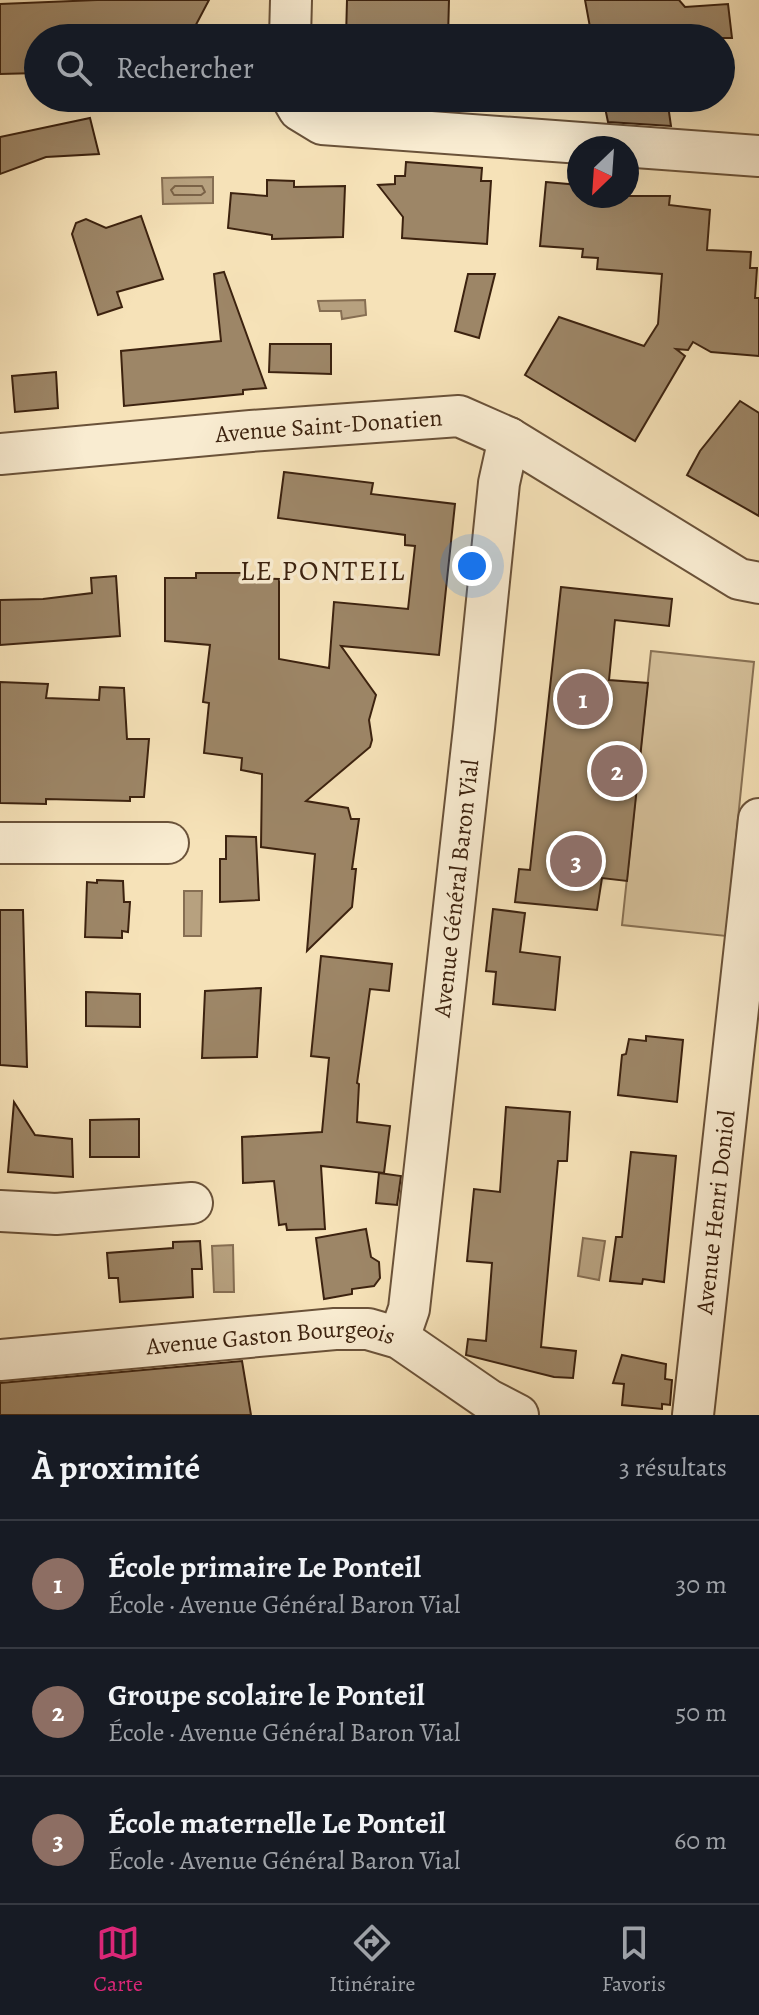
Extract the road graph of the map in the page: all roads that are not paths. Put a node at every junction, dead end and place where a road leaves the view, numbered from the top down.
1 (291, 0) edge
2 (290, 24) edge
3 (302, 112) edge
4 (759, 156) edge
5 (509, 438) junction
6 (0, 454) edge
7 (759, 583) edge
8 (759, 819) edge
9 (0, 843) edge
10 (168, 843) dead end
11 (192, 1203) dead end
12 (0, 1211) edge
13 (399, 1338) junction
14 (0, 1360) edge
15 (518, 1415) edge
16 (693, 1415) edge

1 - 2 street
3 - 4 street
5 - 6 street, Avenue Saint-Donatien
5 - 7 street, Avenue Saint-Donatien
5 - 13 street, Avenue Général Baron Vial
8 - 16 street, Avenue Henri Doniol
9 - 10 street
11 - 12 street
13 - 14 street, Avenue Gaston Bourgeois
13 - 15 street, Avenue Gaston Bourgeois

